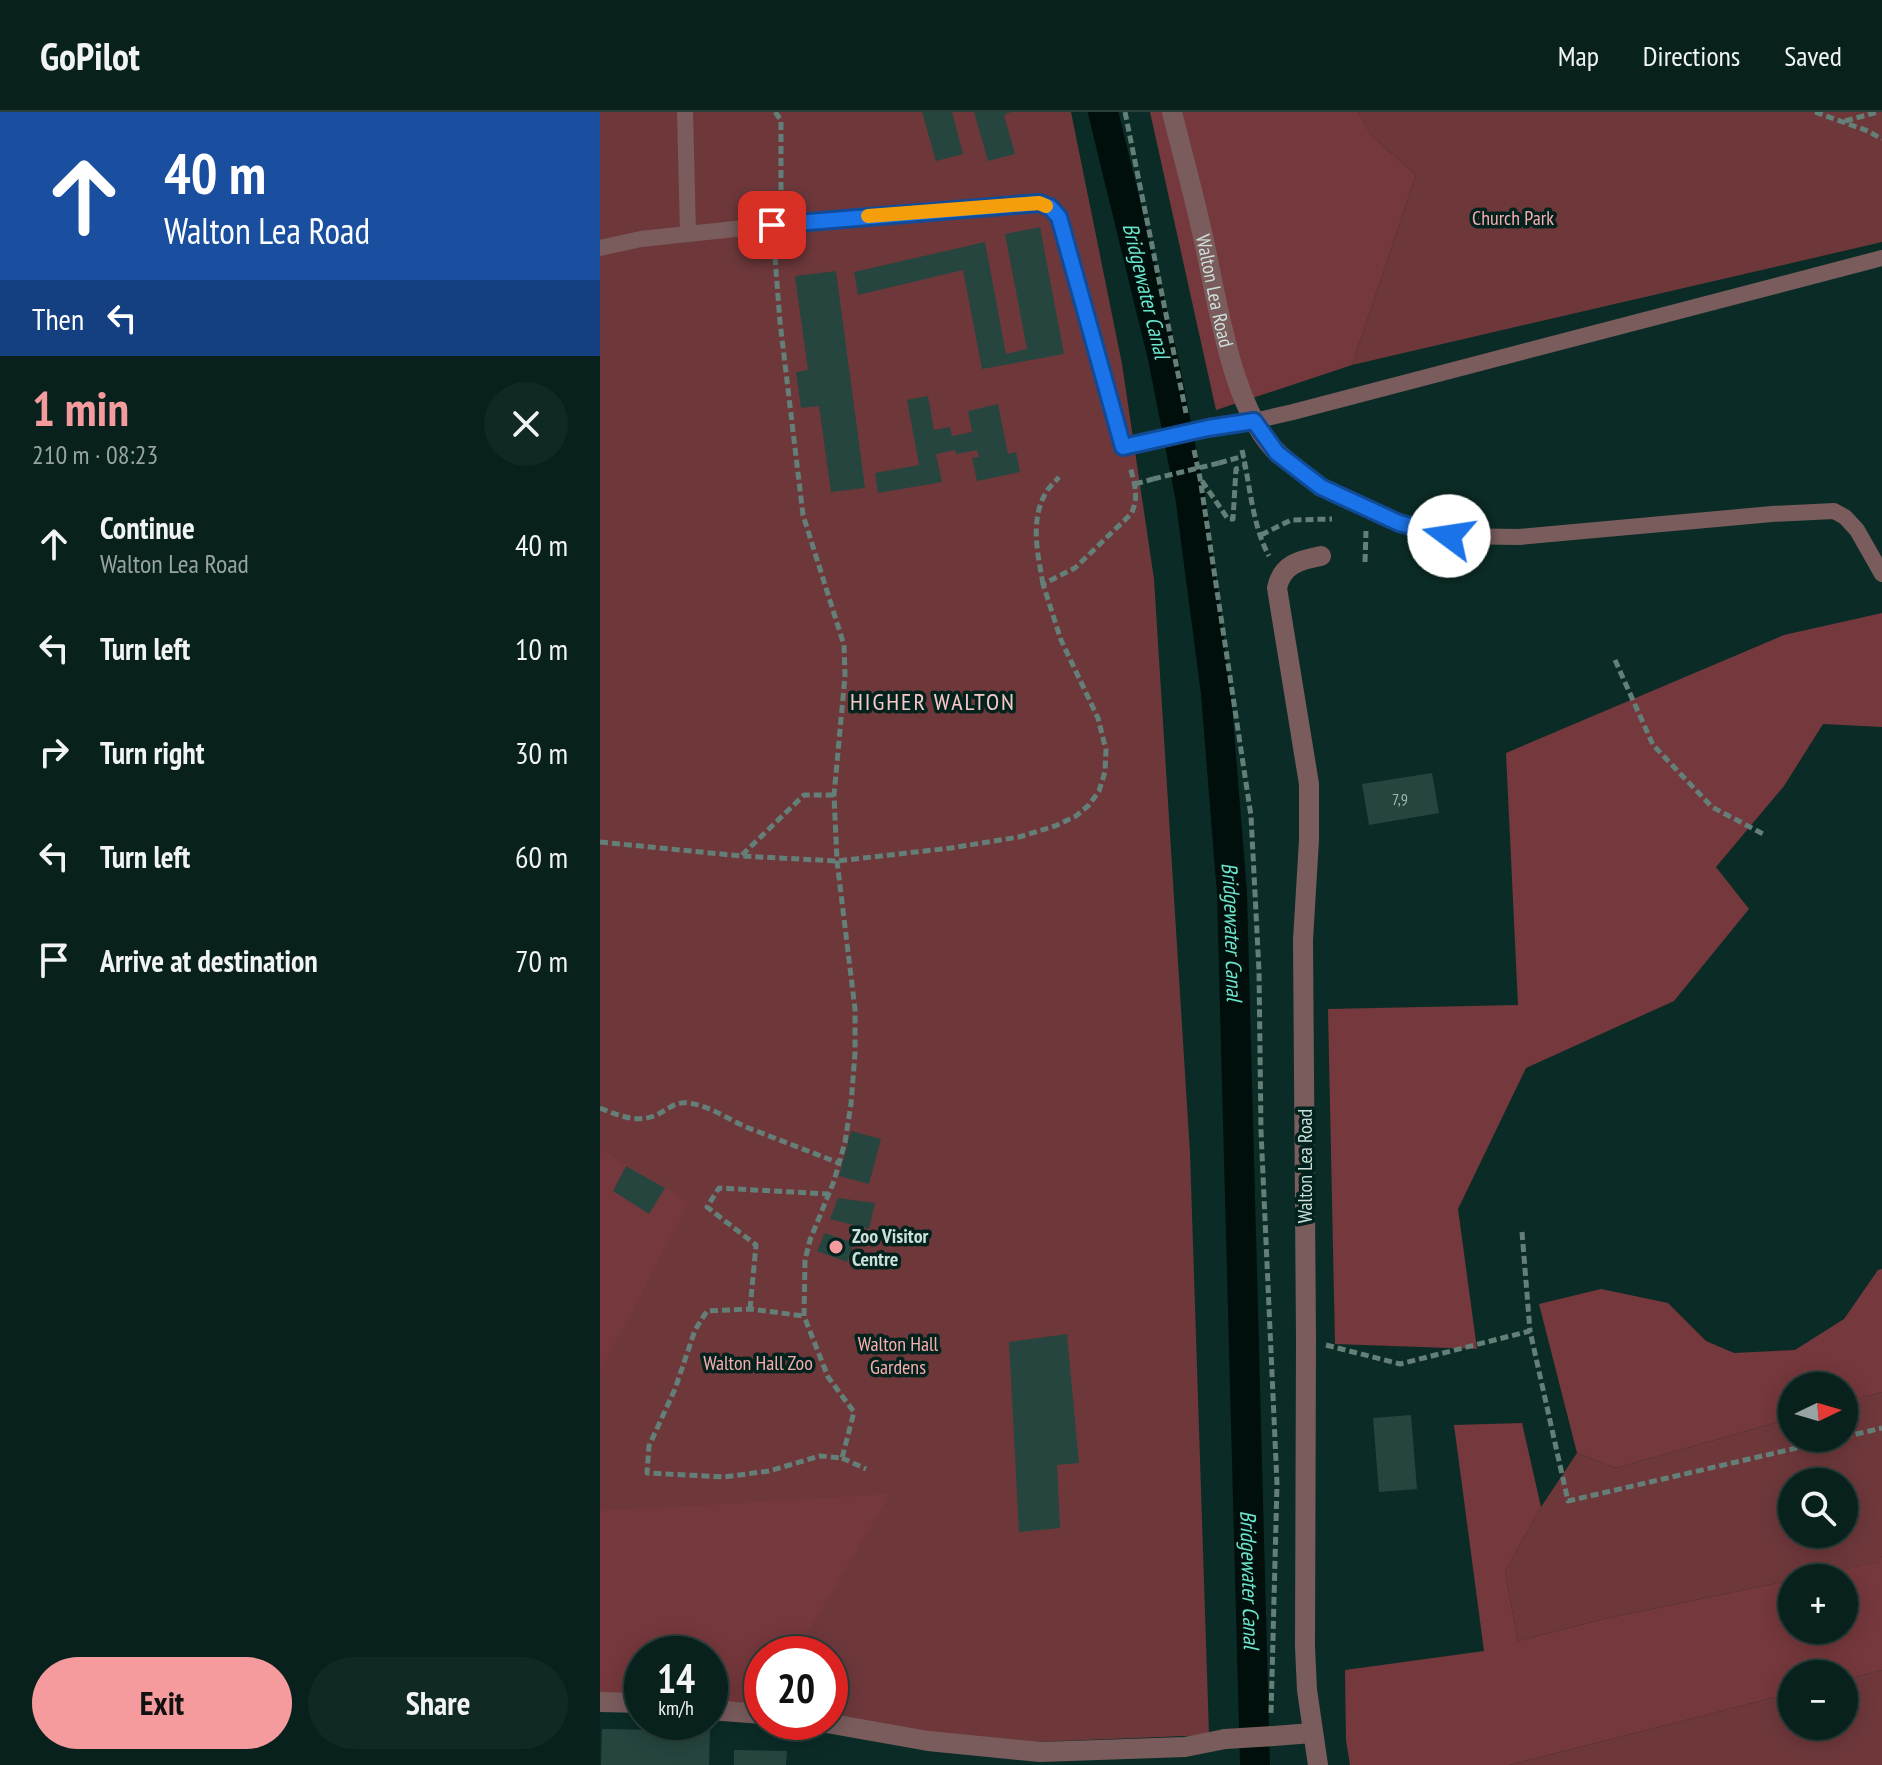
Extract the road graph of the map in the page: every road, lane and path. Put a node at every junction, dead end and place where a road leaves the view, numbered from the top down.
1 (685, 112) edge
2 (775, 112) edge
3 (1125, 112) edge
4 (1172, 112) edge
5 (1815, 112) edge
6 (1878, 112) edge
7 (1842, 122) junction
8 (1882, 139) edge
9 (776, 224) junction
10 (688, 234) junction
11 (600, 248) edge
12 (1882, 258) edge
13 (1245, 422) junction
14 (1188, 426) dead end
15 (1191, 439) dead end
16 (1123, 447) junction
17 (1244, 456) junction
18 (1285, 459) joint
19 (1246, 466) junction
20 (1059, 477) dead end
21 (1200, 478) junction
22 (1135, 484) junction
23 (1337, 518) dead end
24 (1261, 535) junction
25 (1321, 556) dead end
26 (1283, 571) junction
27 (1882, 574) edge
28 (1043, 584) junction
29 (1615, 660) dead end
30 (834, 795) junction
31 (1765, 835) dead end
32 (600, 842) edge
33 (741, 856) junction
34 (837, 861) junction
35 (600, 1108) edge
36 (839, 1163) junction
37 (829, 1194) junction
38 (1522, 1232) dead end
39 (750, 1309) junction
40 (804, 1316) junction
41 (1530, 1331) junction
42 (1306, 1339) junction
43 (1882, 1428) edge
44 (1858, 1434) edge
45 (1781, 1452) edge
46 (842, 1458) junction
47 (866, 1469) dead end
48 (600, 1702) edge
49 (624, 1703) edge
50 (848, 1727) edge
51 (1273, 1729) junction
52 (1312, 1733) junction
53 (1318, 1765) edge

1 - 10 lane
2 - 9 path
3 - 14 path
4 - 13 street, Walton Lea Road
5 - 7 path
6 - 7 path
7 - 8 path
9 - 10 lane
9 - 16 lane
9 - 30 path
10 - 11 lane
12 - 13 lane
13 - 16 lane, bridge
13 - 17 path
13 - 18 street, Walton Lea Road
15 - 21 path
16 - 22 path
17 - 19 path
17 - 22 path, bridge
18 - 27 lane
19 - 21 path
19 - 24 path
20 - 28 path
21 - 51 path
22 - 28 path
23 - 24 path
24 - 26 path
25 - 26 street
26 - 42 street, Walton Lea Road
28 - 34 path
29 - 31 path
30 - 33 path
30 - 34 path
32 - 33 path
33 - 34 path
34 - 36 path
35 - 36 path
36 - 37 path
37 - 39 path
37 - 40 path
38 - 41 path
39 - 40 path
39 - 46 path
40 - 46 path
41 - 42 path
41 - 45 path
42 - 52 street, Walton Lea Road
43 - 44 path
46 - 47 path
48 - 49 street
50 - 51 street, bridge
51 - 52 street
52 - 53 street, Walton Lea Road

